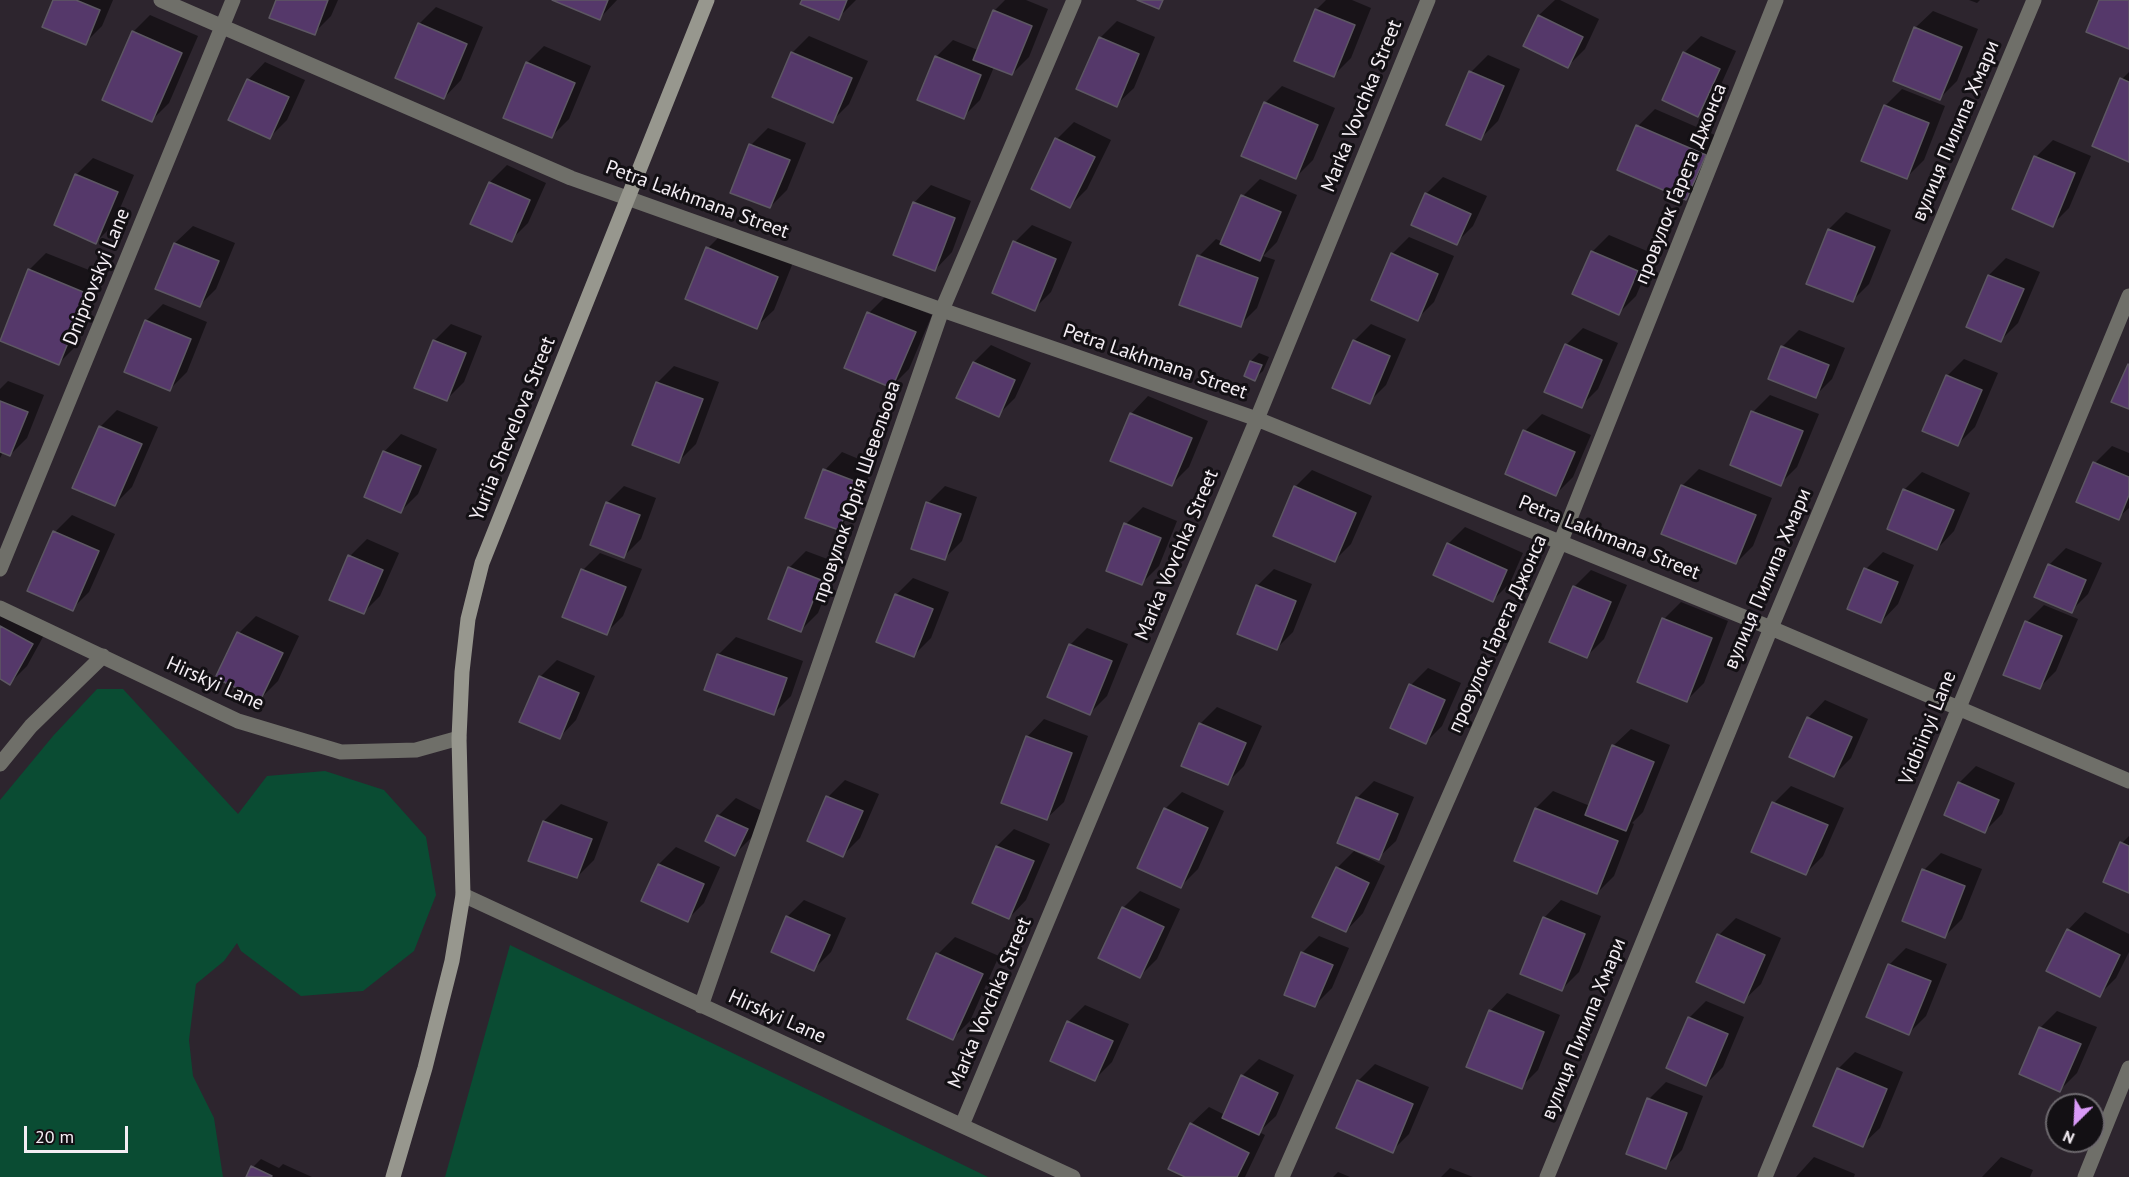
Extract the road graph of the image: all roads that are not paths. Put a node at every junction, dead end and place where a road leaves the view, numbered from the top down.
1 (160, 0) edge
2 (233, 0) edge
3 (707, 0) edge
4 (1074, 0) edge
5 (1428, 0) edge
6 (1776, 0) edge
7 (2034, 0) edge
8 (222, 28) junction
9 (627, 197) junction
10 (2129, 296) edge
11 (942, 310) junction
12 (1257, 419) junction
13 (1561, 541) junction
14 (0, 569) edge
15 (0, 608) edge
16 (1771, 628) junction
17 (103, 656) junction
18 (1959, 708) junction
19 (459, 738) junction
20 (0, 764) edge
21 (2129, 781) edge
22 (463, 895) junction
23 (701, 1006) junction
24 (2129, 1068) edge
25 (962, 1125) junction
26 (393, 1177) edge
27 (1073, 1177) edge
28 (1282, 1177) edge
29 (1547, 1177) edge
30 (1765, 1177) edge
31 (2085, 1177) edge

1 - 8 street, Petra Lakhmana Street
2 - 8 street, Dniprovskyi Lane
3 - 9 street, Yuriia Shevelova Street
4 - 11 street, провулок Юрія Шевельова
5 - 12 street, Marka Vovchka Street
6 - 13 street, провулок Ґарета Джонса
7 - 16 street, вулиця Пилипа Хмари
8 - 9 street, Petra Lakhmana Street
8 - 14 street, Dniprovskyi Lane
9 - 11 street, Petra Lakhmana Street
9 - 19 street, Yuriia Shevelova Street
10 - 18 street, Vidbiinyi Lane
11 - 12 street, Petra Lakhmana Street
11 - 23 street, провулок Юрія Шевельова
12 - 13 street, Petra Lakhmana Street
12 - 25 street, Marka Vovchka Street
13 - 16 street, Petra Lakhmana Street
13 - 28 street, провулок Ґарета Джонса
15 - 17 street, Hirskyi Lane
16 - 18 street, Petra Lakhmana Street
16 - 29 street, вулиця Пилипа Хмари
17 - 19 street, Hirskyi Lane
17 - 20 street
18 - 21 street, Petra Lakhmana Street
18 - 30 street, Vidbiinyi Lane
19 - 22 street, Yuriia Shevelova Street
22 - 23 street, Hirskyi Lane
22 - 26 street, Yuriia Shevelova Street
23 - 25 street, Hirskyi Lane
24 - 31 street
25 - 27 street, Hirskyi Lane

